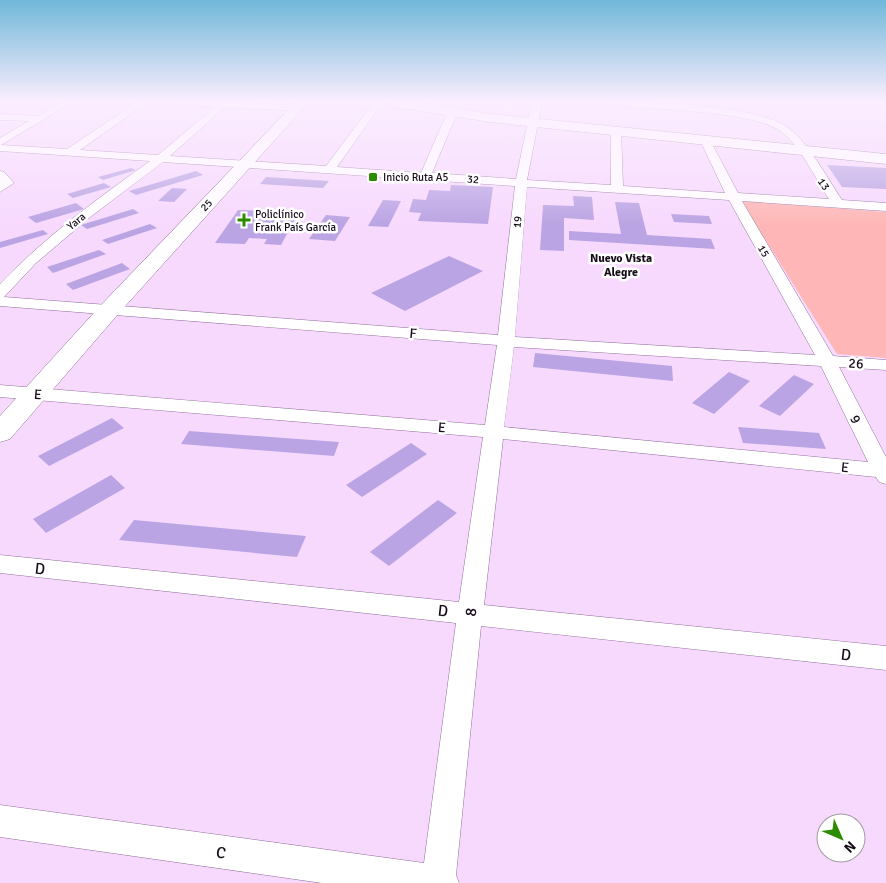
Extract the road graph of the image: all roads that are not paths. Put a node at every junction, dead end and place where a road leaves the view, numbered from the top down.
1 (82, 143) edge
2 (179, 143) edge
3 (264, 143) edge
4 (349, 143) edge
5 (439, 143) edge
6 (529, 143) edge
7 (616, 143) edge
8 (707, 143) edge
9 (736, 143) edge
10 (795, 143) edge
11 (0, 148) edge
12 (801, 150) junction
13 (69, 152) junction
14 (160, 159) junction
15 (886, 160) edge
16 (243, 165) junction
17 (329, 170) junction
18 (425, 176) junction
19 (521, 182) junction
20 (617, 189) junction
21 (732, 196) junction
22 (838, 204) junction
23 (886, 207) edge
24 (0, 293) edge
25 (0, 301) edge
26 (111, 308) junction
27 (506, 341) junction
28 (826, 361) junction
29 (886, 365) edge
30 (0, 391) edge
31 (36, 394) junction
32 (494, 432) junction
33 (0, 433) edge
34 (884, 474) edge
35 (0, 564) edge
36 (470, 613) junction
37 (886, 658) edge
38 (0, 821) edge
39 (440, 883) edge

1 - 13 street
2 - 14 street, Yara
3 - 16 street, 25
4 - 17 street
5 - 18 street
6 - 19 street, 19
7 - 20 street
8 - 21 street, 15
9 - 12 street
10 - 12 street, 13
11 - 13 street, 32
12 - 15 street
12 - 22 street, 13
13 - 14 street, 32
14 - 16 street, 32
14 - 24 street, Yara
16 - 17 street, 32
16 - 26 street, 25
17 - 18 street, 32
18 - 19 street, 32
19 - 20 street, 32
19 - 27 street, 19
20 - 21 street, 32
21 - 22 street, 32
21 - 28 street, 15
22 - 23 street, 32
25 - 26 street, F
26 - 27 street, F
26 - 31 street, 25
27 - 28 street, F
27 - 32 street, 8
28 - 29 street, 26
28 - 34 street, 9
30 - 31 street, E
31 - 32 street, E
31 - 33 street, 25
32 - 34 street, E
32 - 36 street, 8
35 - 36 street, D
36 - 37 street, D
36 - 39 street, 8
38 - 39 street, C

